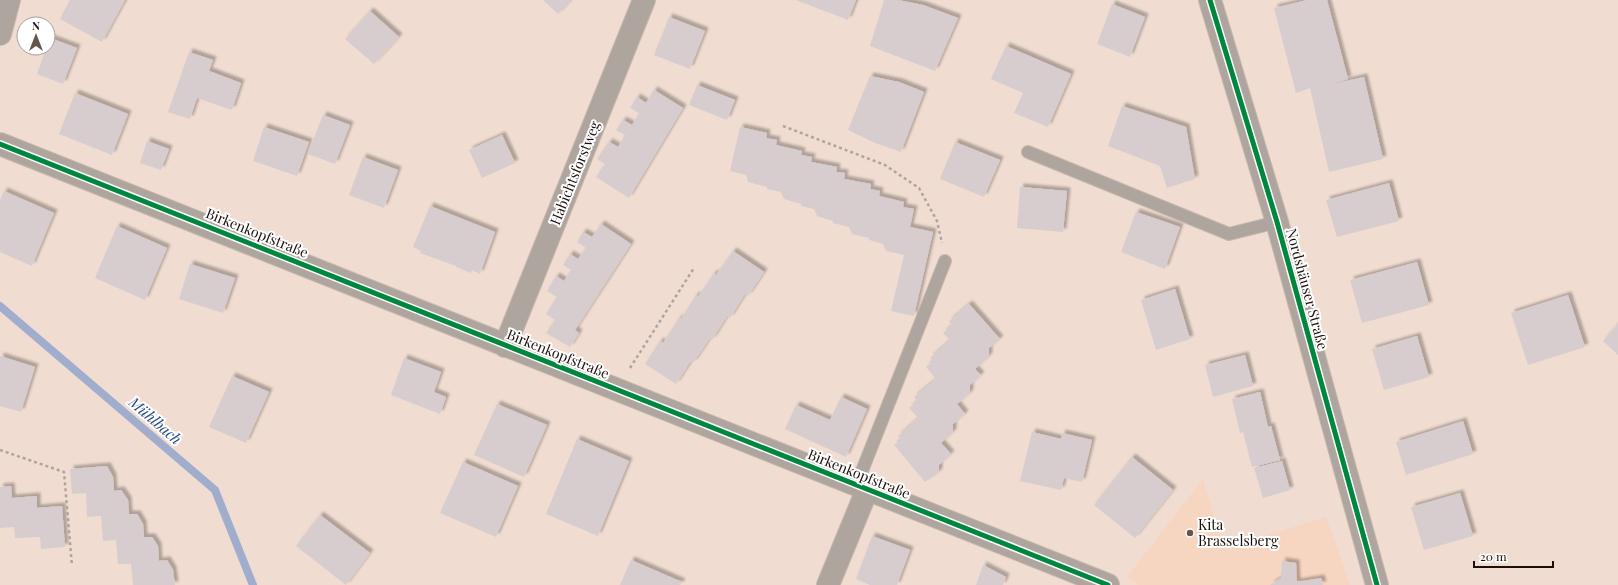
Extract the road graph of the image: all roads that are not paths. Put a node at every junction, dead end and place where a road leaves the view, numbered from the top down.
1 (9, 0) edge
2 (644, 0) edge
3 (1210, 0) edge
4 (0, 34) edge
5 (0, 144) edge
6 (1028, 152) dead end
7 (1277, 222) junction
8 (945, 261) road end
9 (505, 346) junction
10 (861, 488) junction
11 (828, 585) edge
12 (1108, 585) edge
13 (1377, 585) edge

1 - 4 street
2 - 9 street, Habichtsforstweg
3 - 7 street, Nordshäuser Straße
5 - 9 street, Birkenkopfstraße
6 - 7 lane
7 - 13 street, Nordshäuser Straße
8 - 10 lane, Birkenkopfstraße
9 - 10 street, Birkenkopfstraße
10 - 11 street, Birkenkopfstraße
10 - 12 street, Birkenkopfstraße

